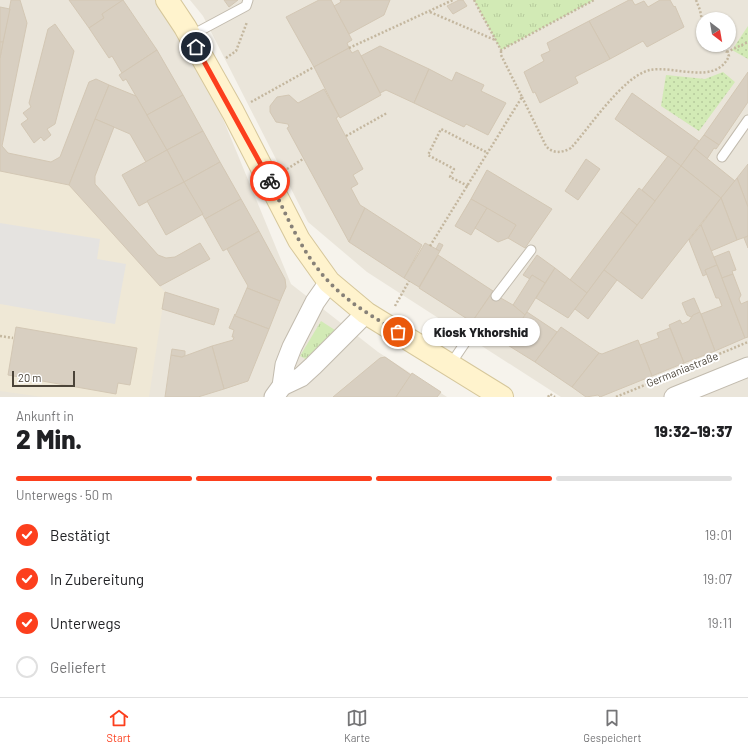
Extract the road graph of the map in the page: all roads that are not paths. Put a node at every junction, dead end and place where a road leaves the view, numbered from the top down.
1 (167, 0) edge
2 (248, 0) edge
3 (190, 36) junction
4 (748, 120) edge
5 (722, 157) dead end
6 (531, 250) dead end
7 (329, 282) junction
8 (496, 296) dead end
9 (366, 313) junction
10 (477, 325) dead end
11 (449, 366) junction
12 (748, 367) edge
13 (278, 392) edge
14 (502, 397) edge
15 (674, 397) edge

1 - 3 street
2 - 3 lane
3 - 7 street
4 - 5 lane
6 - 8 lane
7 - 9 street
7 - 13 street
9 - 11 street
9 - 13 street
10 - 11 lane
11 - 14 street
12 - 15 street, Germaniastraße

